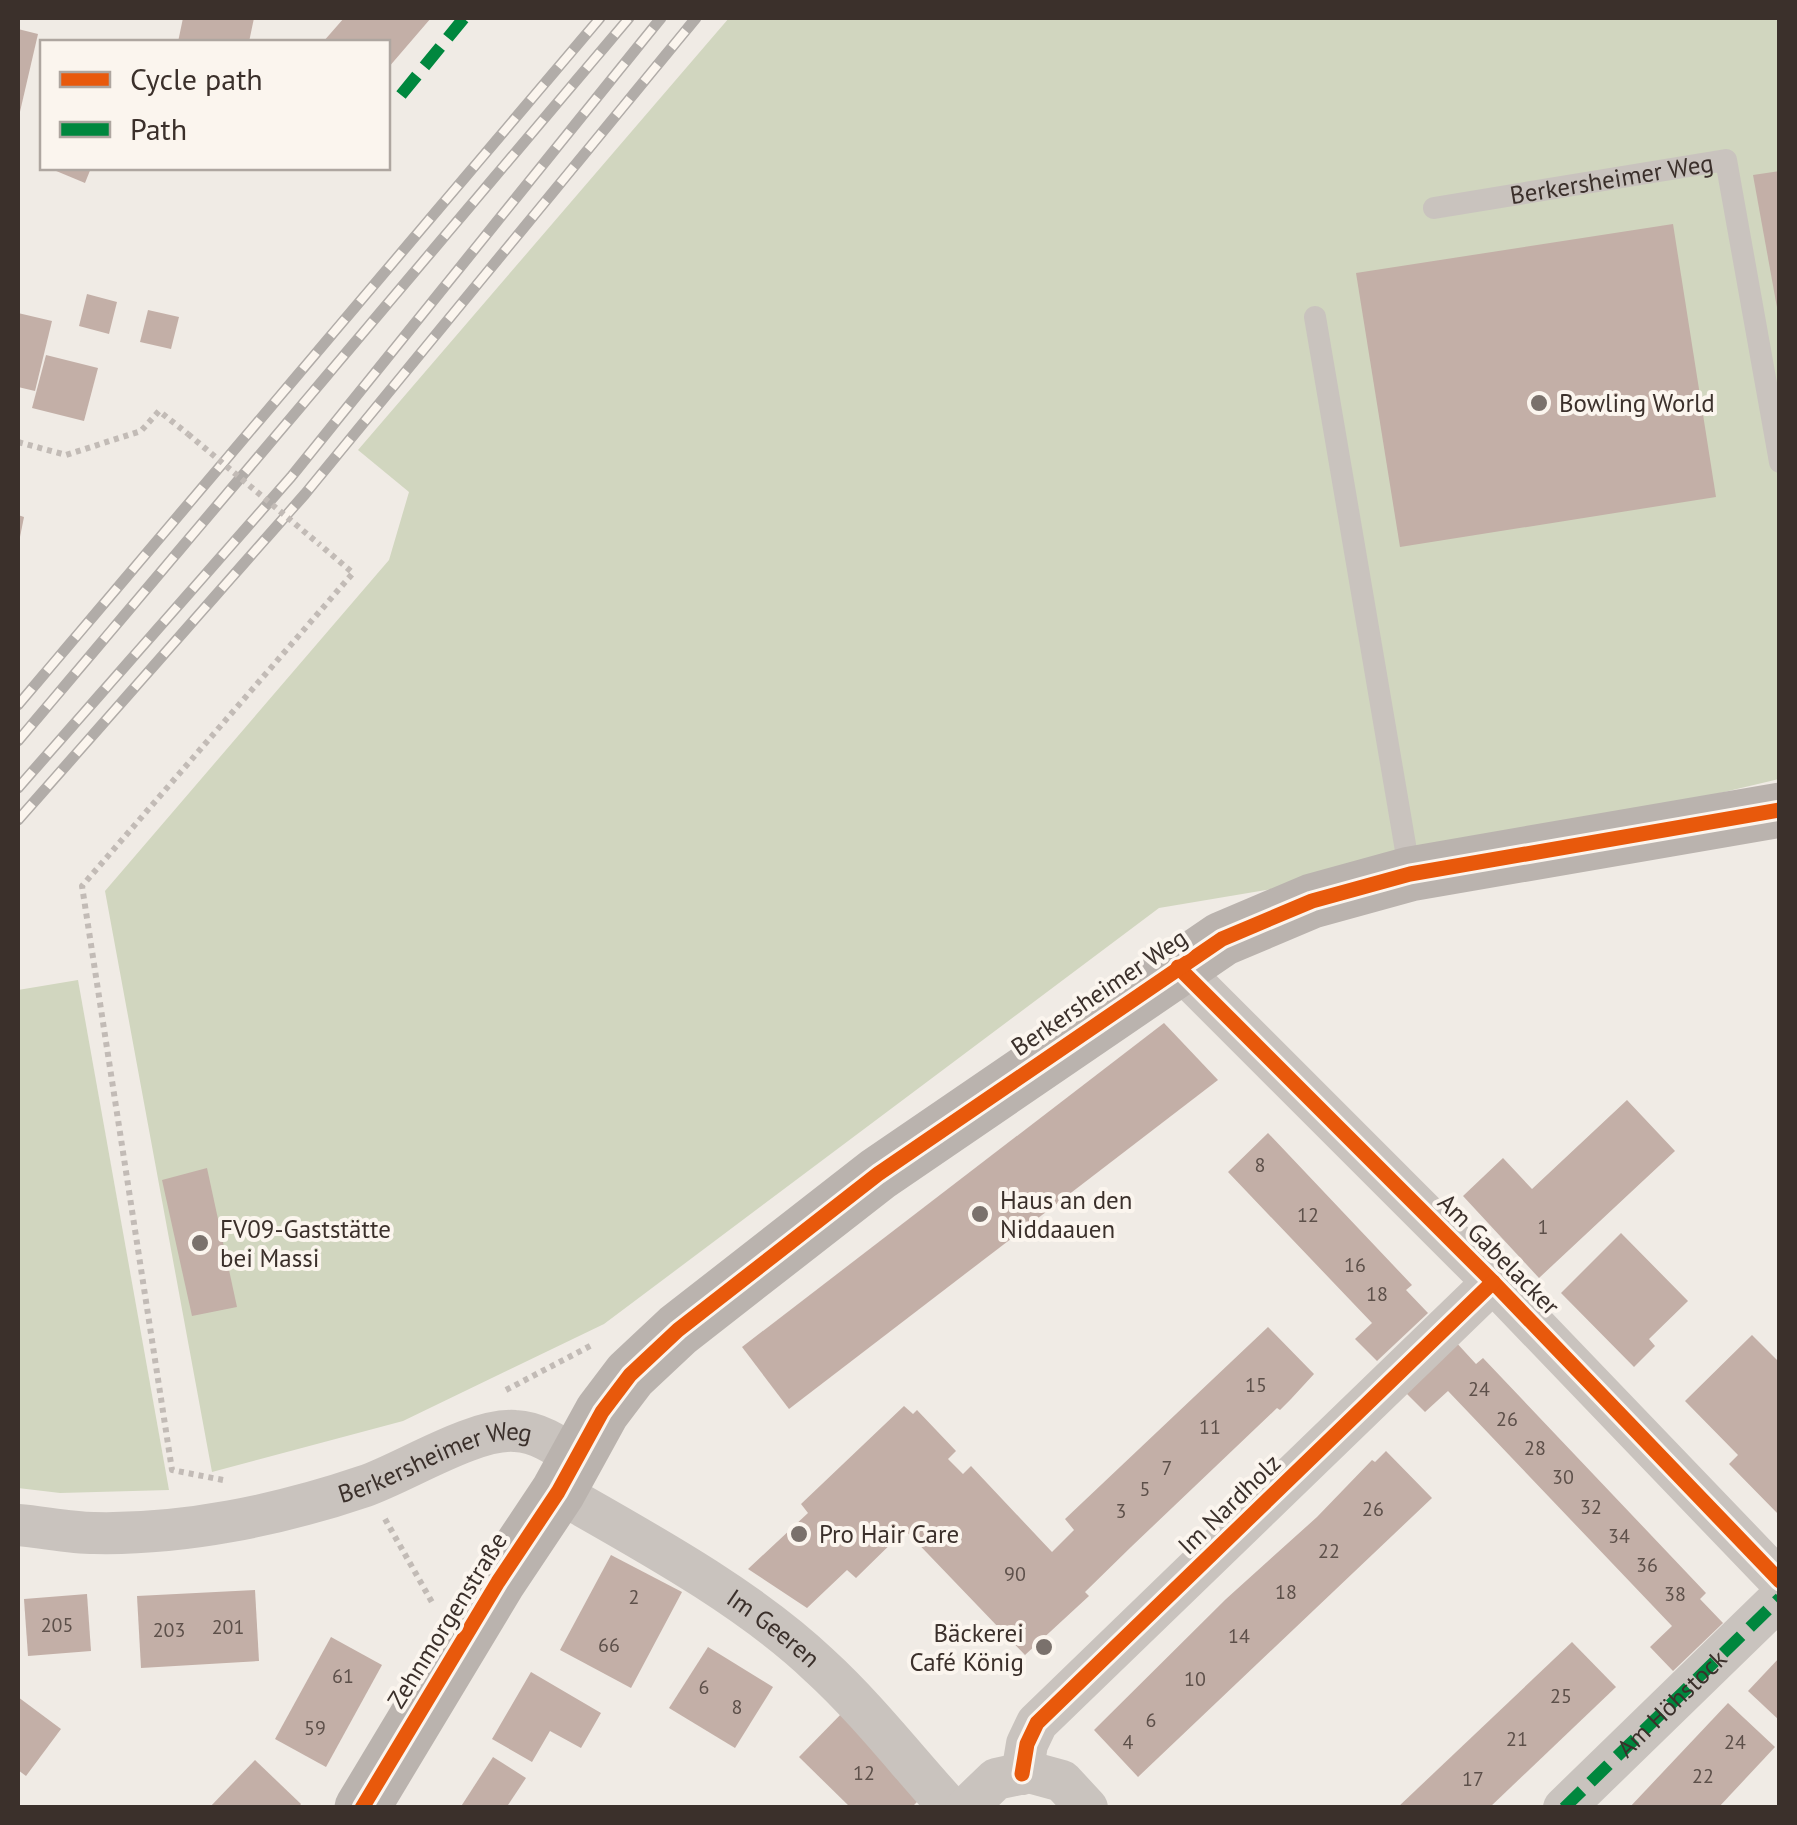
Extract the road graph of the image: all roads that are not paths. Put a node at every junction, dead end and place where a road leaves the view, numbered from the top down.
1 (1434, 208) dead end
2 (1315, 317) dead end
3 (1780, 462) edge
4 (1780, 810) edge
5 (1410, 874) junction
6 (1178, 966) junction
7 (1493, 1282) junction
8 (567, 1476) junction
9 (18, 1525) edge
10 (1780, 1581) edge
11 (1780, 1598) edge
12 (1022, 1774) junction
13 (362, 1808) edge
14 (950, 1808) edge
15 (966, 1808) edge
16 (1087, 1808) edge
17 (1564, 1808) edge

1 - 3 lane, Berkersheimer Weg
2 - 5 lane
4 - 5 street, Berkersheimer Weg
5 - 6 street, Berkersheimer Weg
6 - 7 street, Am Gabelacker
6 - 8 street, Berkersheimer Weg
7 - 10 street, Am Gabelacker
7 - 12 street, Im Nardholz
8 - 9 street, Berkersheimer Weg
8 - 13 street, Zehnmorgenstraße
8 - 14 street, Im Geeren
11 - 17 street, Am Höhstock
12 - 15 street
12 - 16 street

